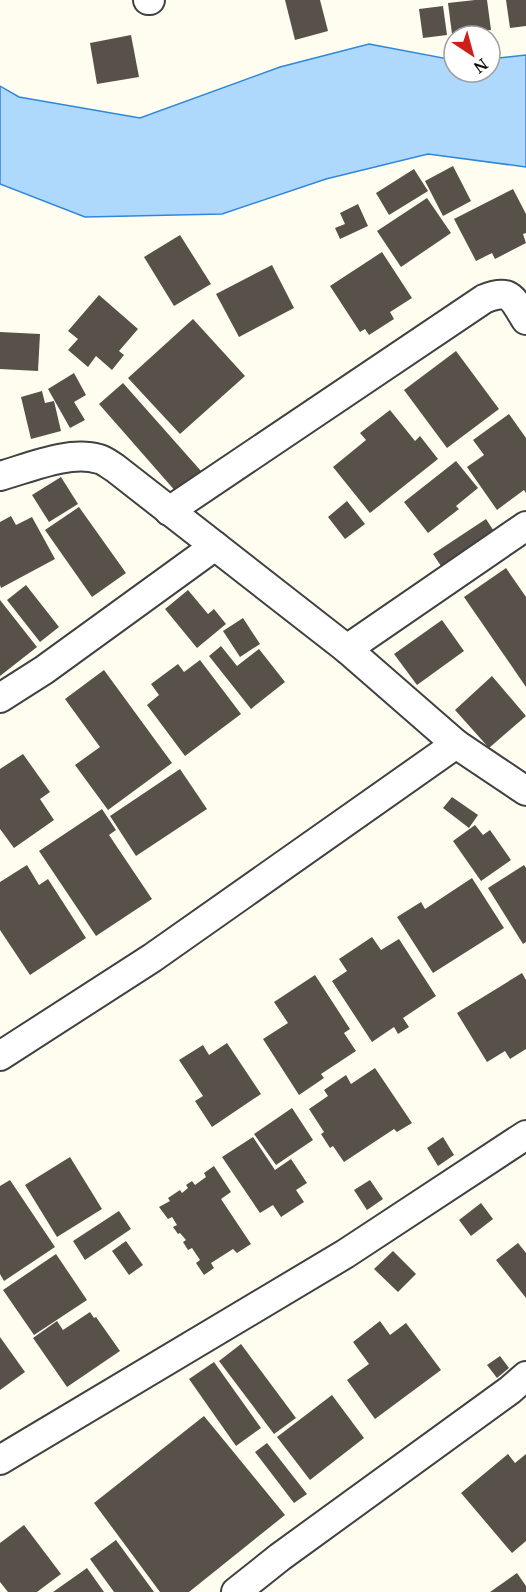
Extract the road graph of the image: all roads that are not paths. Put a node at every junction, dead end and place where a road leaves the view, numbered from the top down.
1 (526, 320) edge
2 (0, 476) edge
3 (169, 511) junction
4 (526, 526) edge
5 (215, 546) junction
6 (347, 649) junction
7 (0, 698) edge
8 (456, 744) junction
9 (526, 791) edge
10 (0, 1056) edge
11 (526, 1135) edge
12 (526, 1376) edge
13 (0, 1460) edge
14 (236, 1592) edge

1 - 3 street
2 - 3 street
3 - 5 street
4 - 6 street
5 - 6 street
5 - 7 street
6 - 8 street
8 - 9 street
8 - 10 street
11 - 13 street
12 - 14 street

